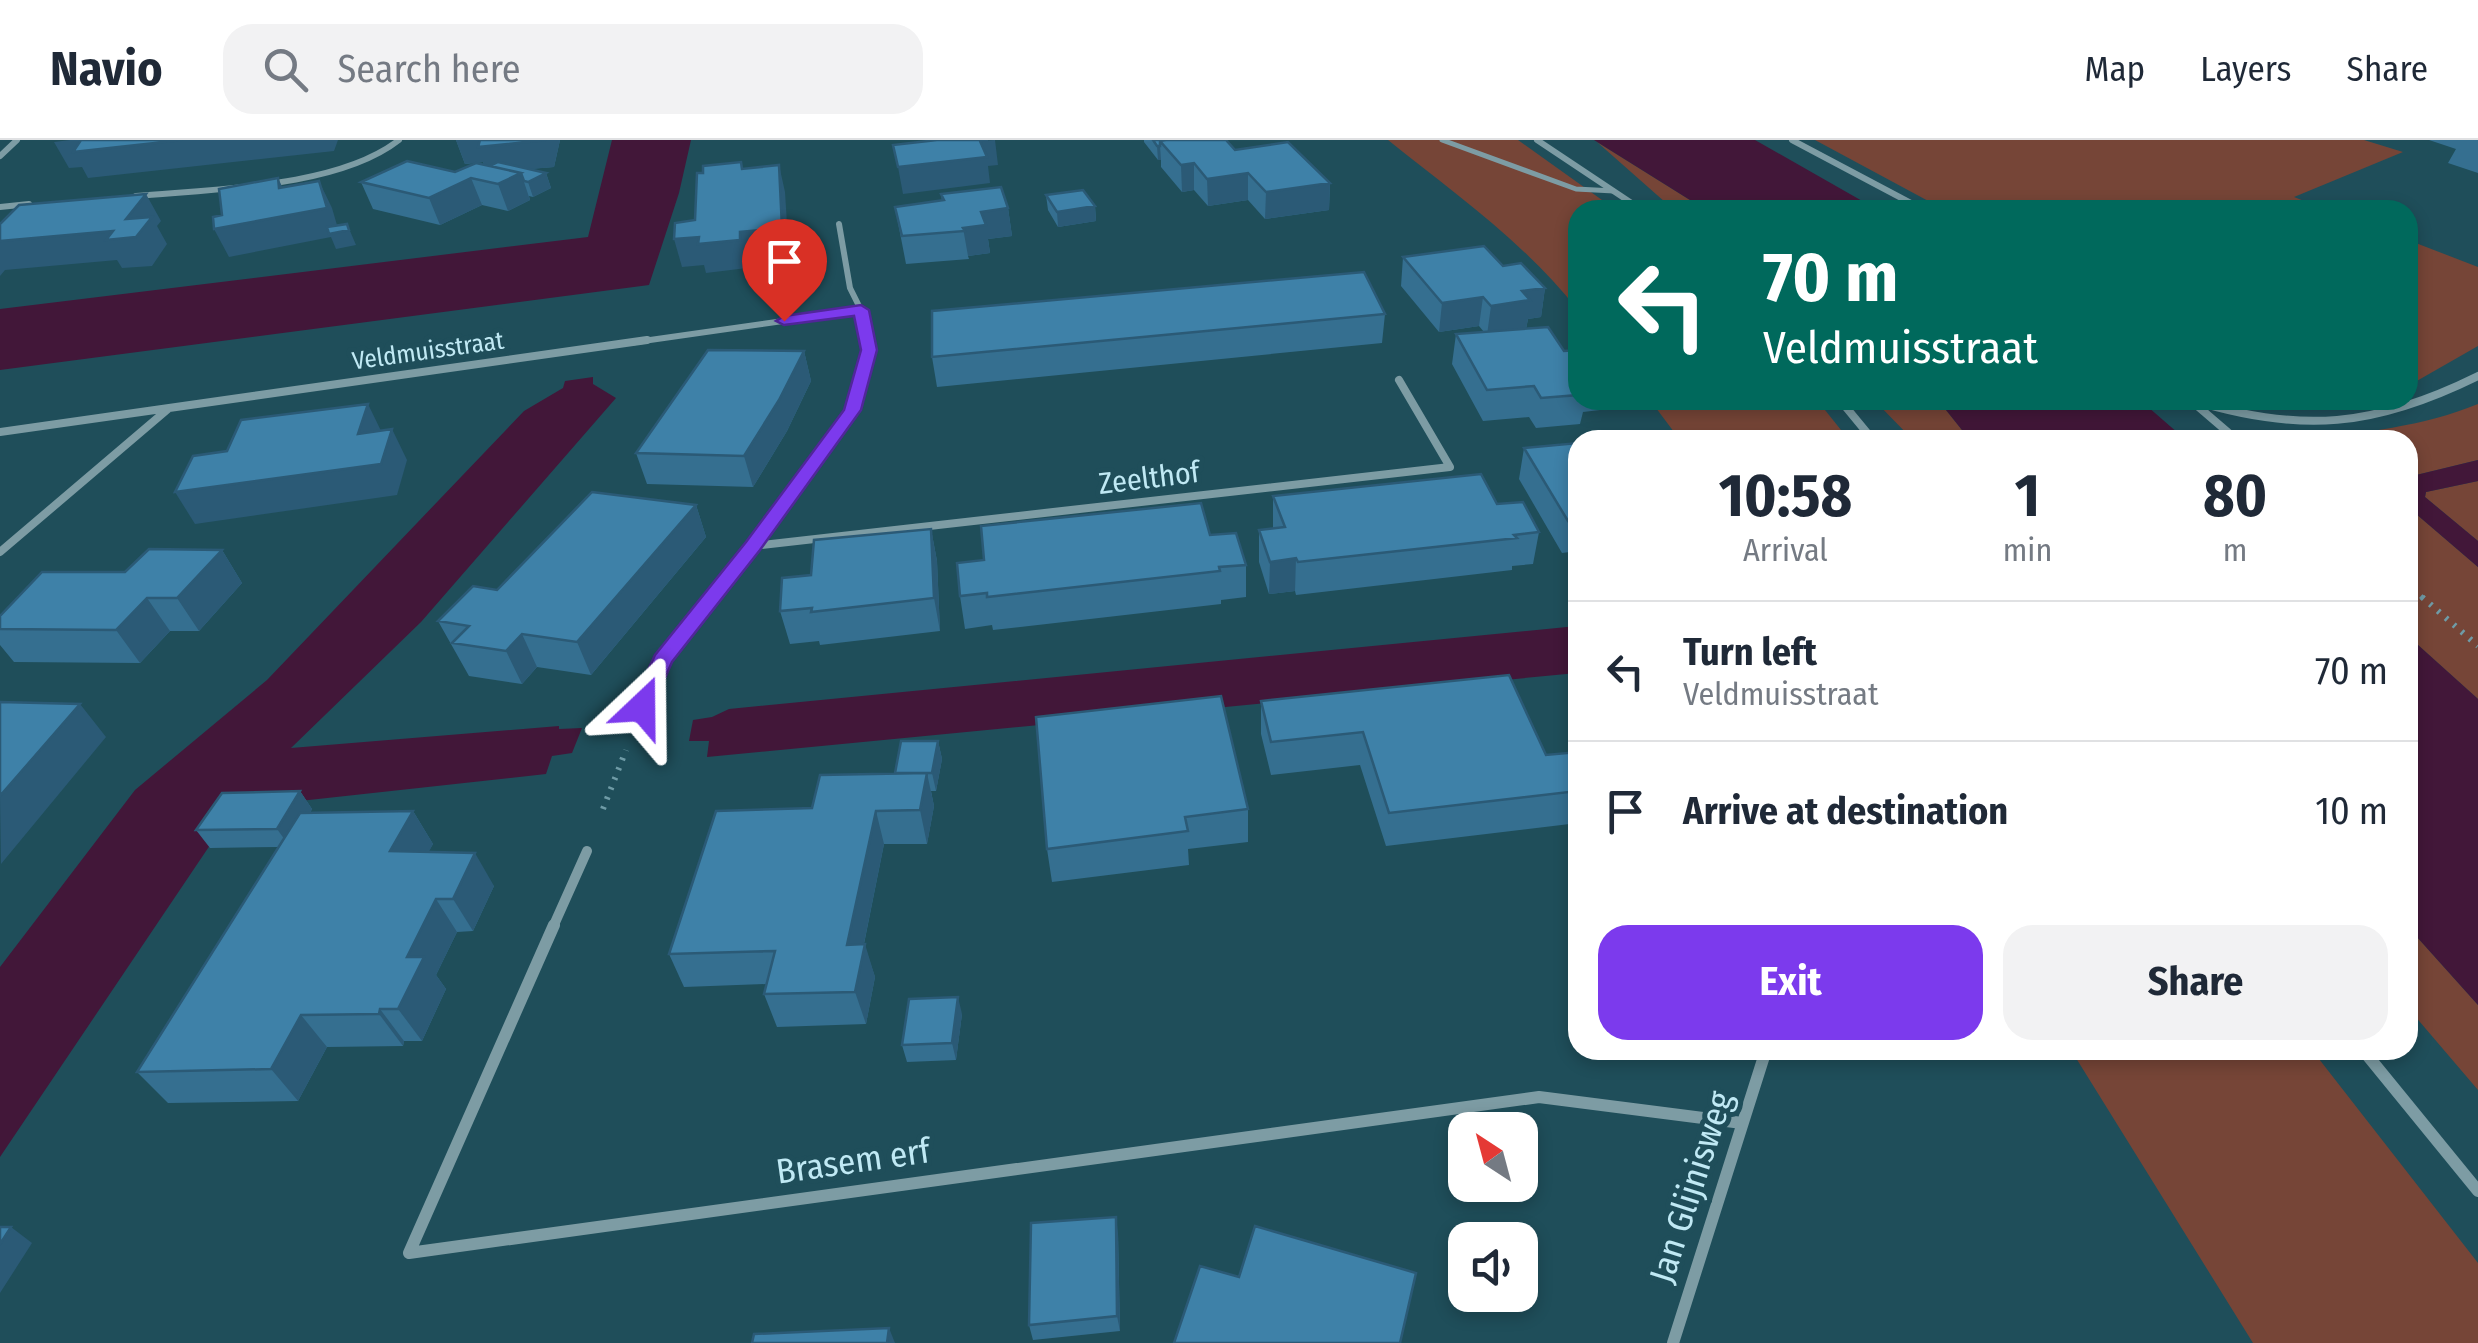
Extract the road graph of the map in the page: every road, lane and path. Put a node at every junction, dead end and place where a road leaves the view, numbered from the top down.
1 (17, 140) edge
2 (398, 140) edge
3 (1442, 140) edge
4 (1537, 140) edge
5 (1792, 140) edge
6 (0, 156) edge
7 (1614, 192) junction
8 (124, 197) edge
9 (1626, 200) edge
10 (1905, 200) edge
11 (36, 204) edge
12 (0, 206) edge
13 (838, 224) dead end
14 (861, 310) junction
15 (2478, 376) edge
16 (1398, 380) dead end
17 (2418, 406) edge
18 (168, 408) junction
19 (1848, 410) edge
20 (2202, 410) edge
21 (2220, 410) edge
22 (2406, 410) edge
23 (1866, 430) edge
24 (2226, 430) edge
25 (0, 432) edge
26 (753, 546) junction
27 (0, 552) edge
28 (2418, 595) edge
29 (2478, 646) edge
30 (642, 707) joint
31 (587, 852) joint
32 (1763, 1060) edge
33 (2370, 1060) edge
34 (1742, 1123) junction
35 (2478, 1192) edge
36 (1673, 1343) edge

1 - 6 street
2 - 8 street
3 - 7 lane
4 - 7 street
5 - 10 street
7 - 9 street
11 - 12 street
13 - 14 street
14 - 18 street, Veldmuisstraat
14 - 26 street
15 - 17 street
16 - 26 street, Zeelthof
18 - 25 street, Veldmuisstraat
18 - 27 street
19 - 23 street
20 - 24 street
21 - 22 street
26 - 30 street
28 - 29 path
30 - 31 path
31 - 34 street, Brasem erf
32 - 34 street, Jan Glijnisweg
33 - 35 street
34 - 36 street, Jan Glijnisweg

